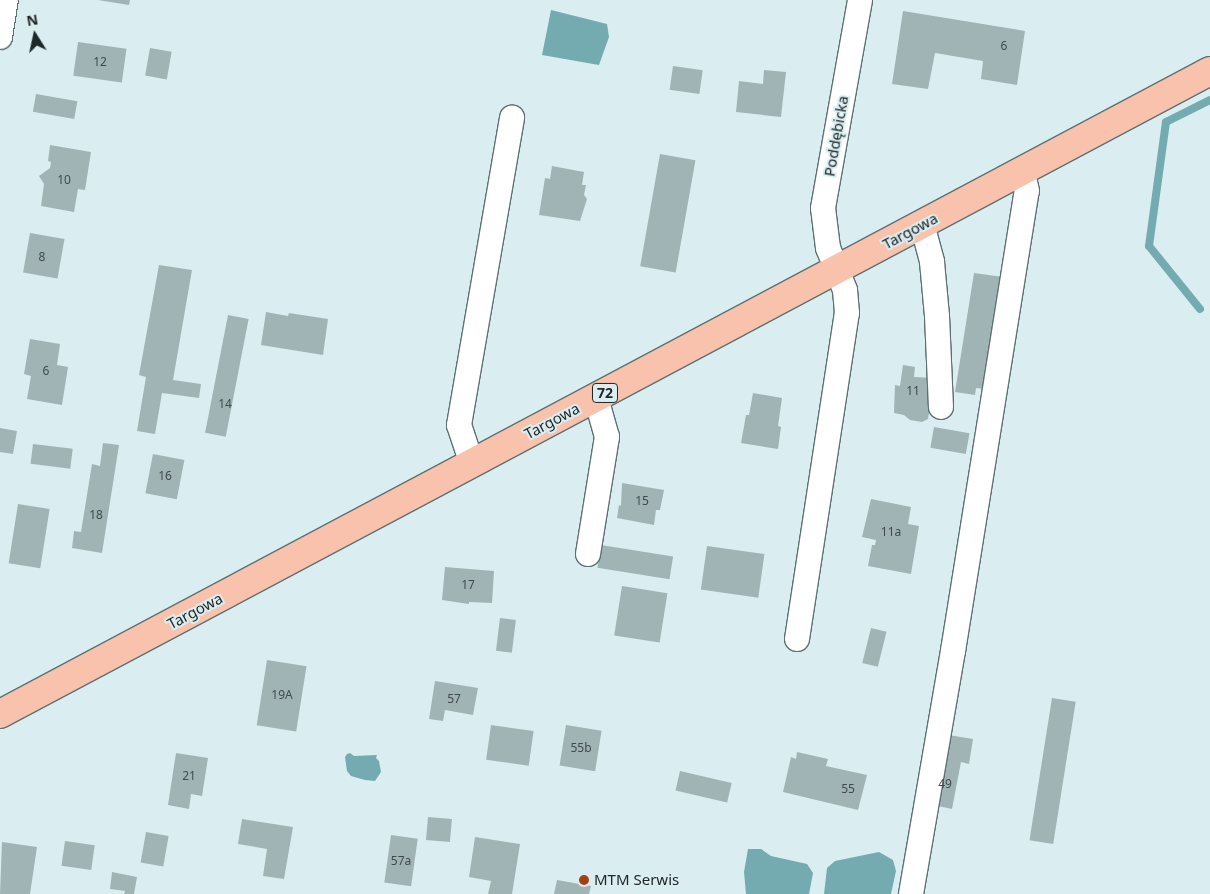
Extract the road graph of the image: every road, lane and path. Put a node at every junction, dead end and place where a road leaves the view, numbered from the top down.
1 (6, 0) edge
2 (860, 0) edge
3 (0, 37) edge
4 (1210, 71) edge
5 (512, 118) dead end
6 (1022, 170) junction
7 (922, 224) junction
8 (836, 270) junction
9 (596, 398) junction
10 (941, 407) dead end
11 (472, 464) junction
12 (588, 554) dead end
13 (797, 639) dead end
14 (0, 714) edge
15 (910, 894) edge

1 - 3 street
2 - 8 street, Poddębicka
4 - 6 main road, Targowa / 72
5 - 11 street
6 - 7 main road, Targowa / 72
6 - 15 street
7 - 8 main road, Targowa / 72
7 - 10 street
8 - 9 main road, Targowa / 72
8 - 13 street, Poddębicka
9 - 11 main road, Targowa / 72
9 - 12 street
11 - 14 main road, Targowa / 72

